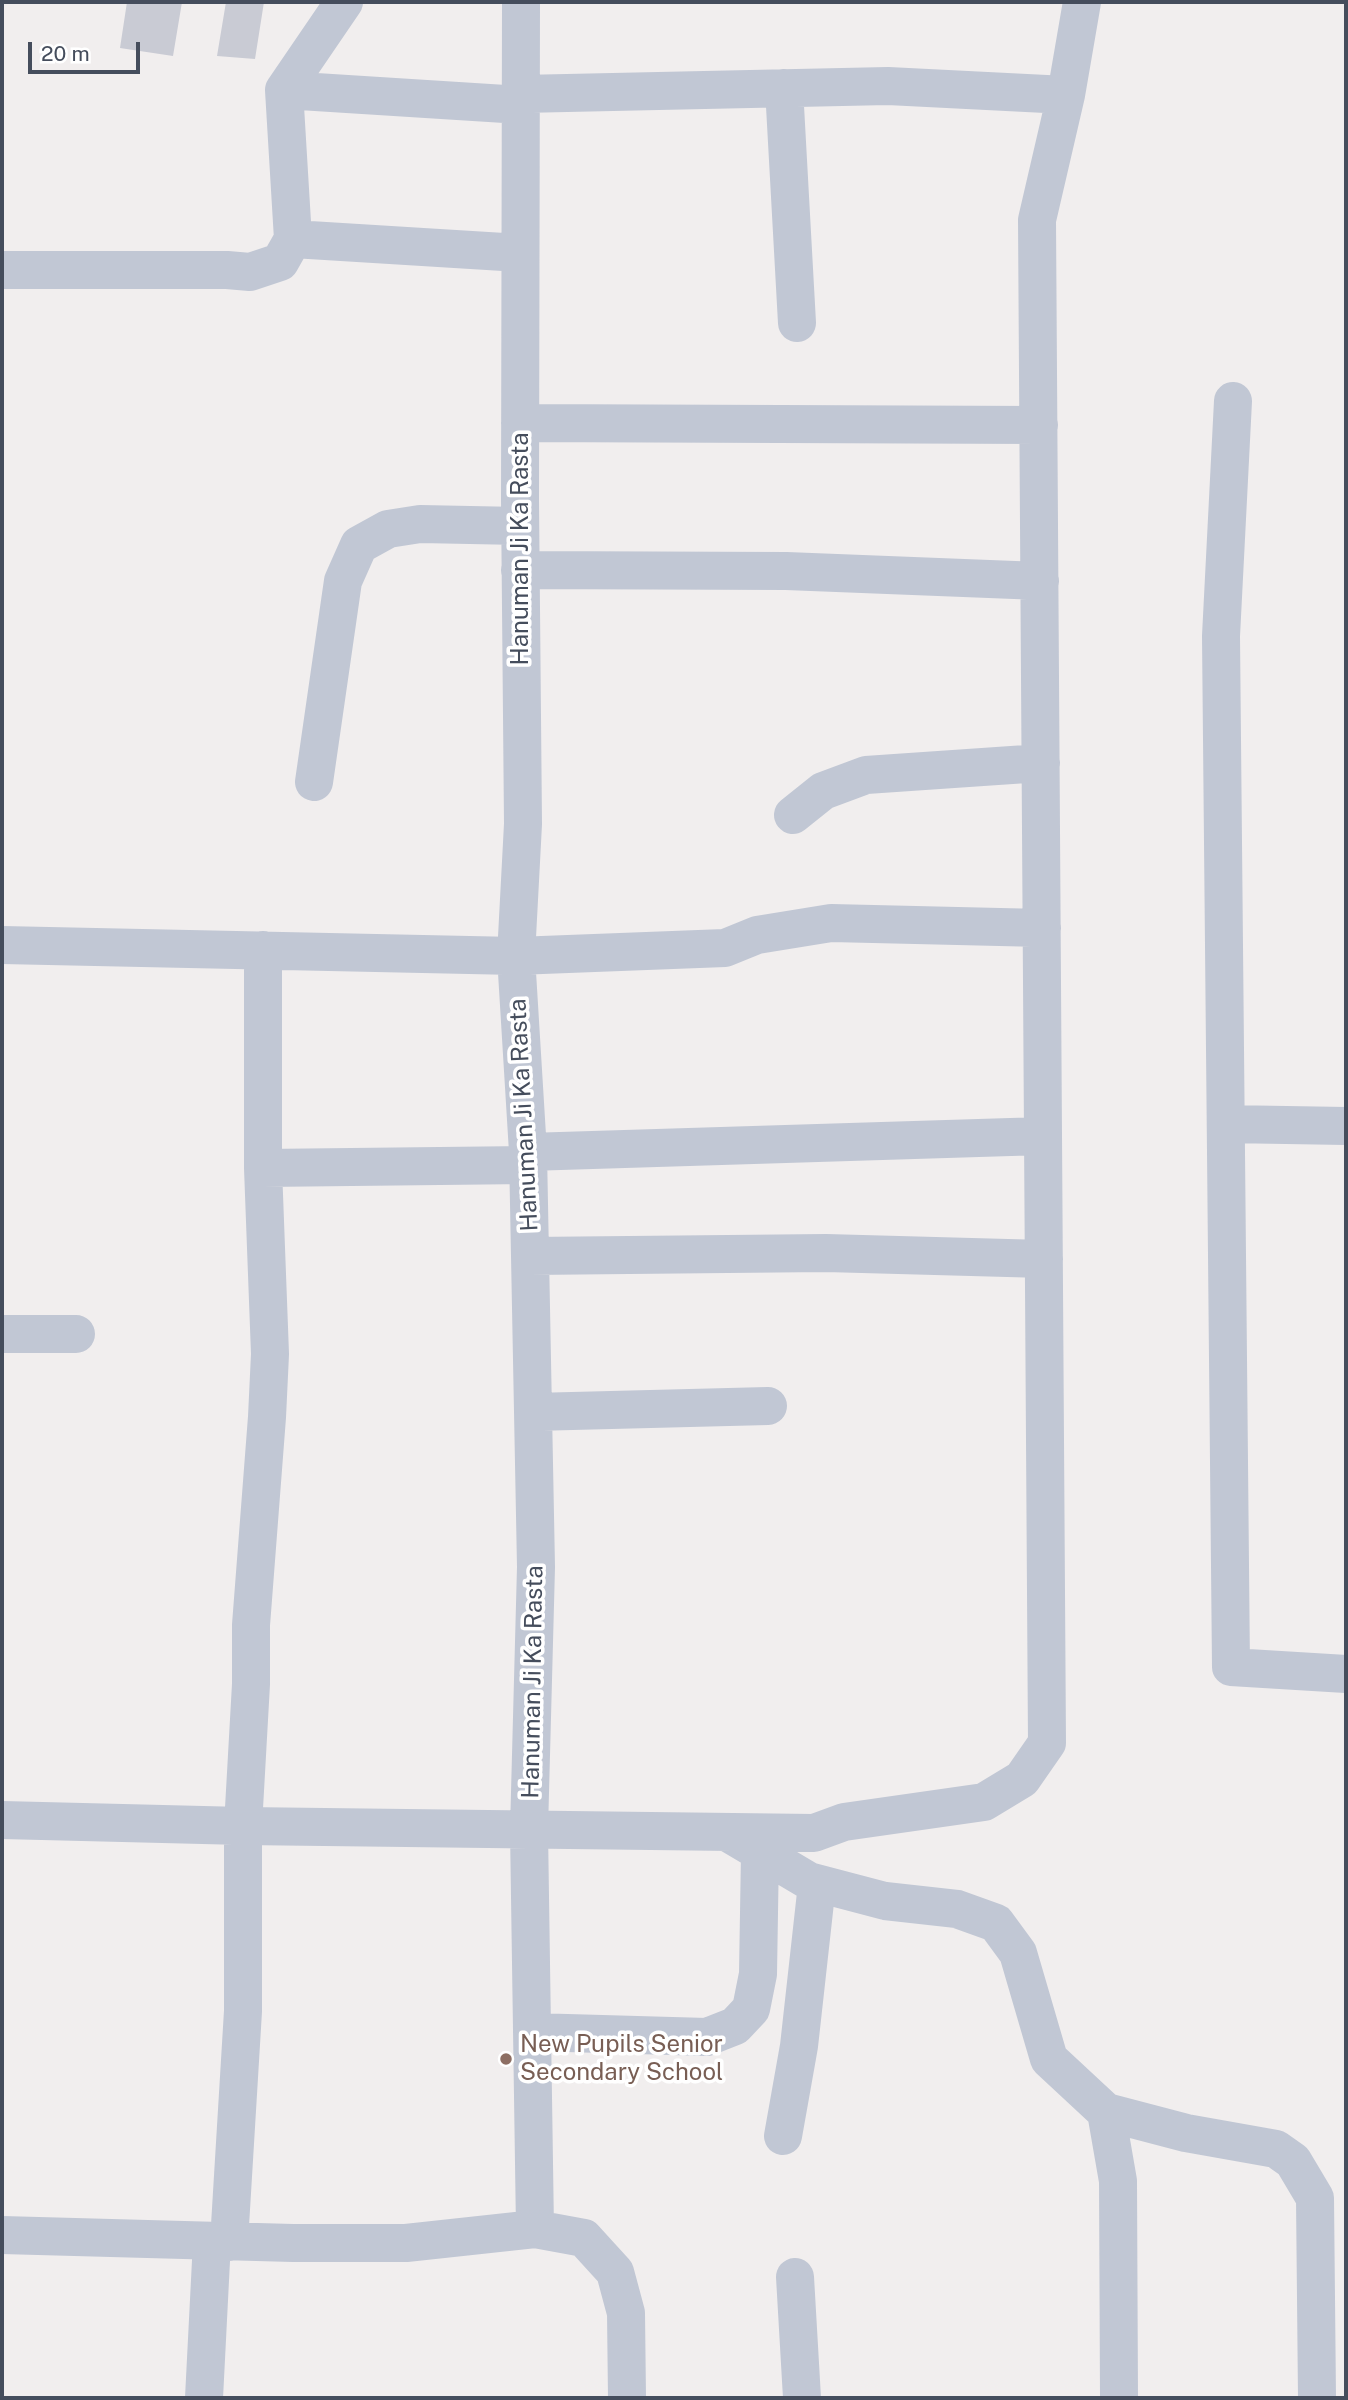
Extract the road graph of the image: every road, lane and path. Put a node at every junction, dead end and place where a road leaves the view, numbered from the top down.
1 (344, 2) edge
2 (521, 2) edge
3 (1082, 2) edge
4 (784, 88) junction
5 (284, 90) junction
6 (1066, 95) junction
7 (521, 100) junction
8 (293, 239) junction
9 (520, 253) junction
10 (2, 270) edge
11 (797, 323) dead end
12 (1233, 401) dead end
13 (520, 423) junction
14 (1039, 425) junction
15 (520, 526) junction
16 (520, 570) junction
17 (1040, 581) junction
18 (1041, 763) junction
19 (314, 782) dead end
20 (793, 815) dead end
21 (1042, 928) junction
22 (2, 945) edge
23 (263, 950) junction
24 (516, 956) junction
25 (1226, 1124) junction
26 (1346, 1126) edge
27 (1043, 1136) junction
28 (528, 1158) junction
29 (263, 1168) junction
30 (530, 1256) junction
31 (1044, 1259) junction
32 (2, 1334) edge
33 (76, 1334) dead end
34 (768, 1406) dead end
35 (533, 1412) junction
36 (1346, 1674) edge
37 (2, 1820) edge
38 (243, 1826) junction
39 (529, 1830) junction
40 (726, 1832) junction
41 (760, 1852) junction
42 (817, 1884) junction
43 (532, 2032) junction
44 (1106, 2112) junction
45 (783, 2136) dead end
46 (535, 2229) junction
47 (2, 2235) edge
48 (220, 2241) junction
49 (795, 2277) dead end
50 (204, 2398) edge
51 (627, 2398) edge
52 (802, 2398) edge
53 (1119, 2398) edge
54 (1317, 2398) edge

1 - 5 street
2 - 7 street, Hanuman Ji Ka Rasta
3 - 6 street
4 - 6 street
4 - 7 street
4 - 11 street
5 - 7 street
5 - 8 street
6 - 14 street
7 - 9 street, Hanuman Ji Ka Rasta
8 - 9 street
8 - 10 street
9 - 13 street, Hanuman Ji Ka Rasta
12 - 25 street
13 - 14 street
13 - 15 street, Hanuman Ji Ka Rasta
14 - 17 street
15 - 16 street, Hanuman Ji Ka Rasta
15 - 19 street
16 - 17 street
16 - 24 street, Hanuman Ji Ka Rasta
17 - 18 street
18 - 20 street
18 - 21 street
21 - 24 street
21 - 27 street
22 - 23 street
23 - 24 street
23 - 29 street
24 - 28 street, Hanuman Ji Ka Rasta
25 - 26 street
25 - 36 street
27 - 28 street
27 - 31 street
28 - 29 street
28 - 30 street, Hanuman Ji Ka Rasta
29 - 38 street
30 - 31 street
30 - 35 street, Hanuman Ji Ka Rasta
31 - 40 street
32 - 33 street
34 - 35 street
35 - 39 street, Hanuman Ji Ka Rasta
37 - 38 street
38 - 39 street
38 - 48 street
39 - 40 street
39 - 43 street, Hanuman Ji Ka Rasta
40 - 41 street
41 - 42 street
41 - 43 street
42 - 44 street
42 - 45 street
43 - 46 street, Hanuman Ji Ka Rasta
44 - 53 street
44 - 54 street
46 - 48 street
46 - 51 street
47 - 48 street
48 - 50 street
49 - 52 street

